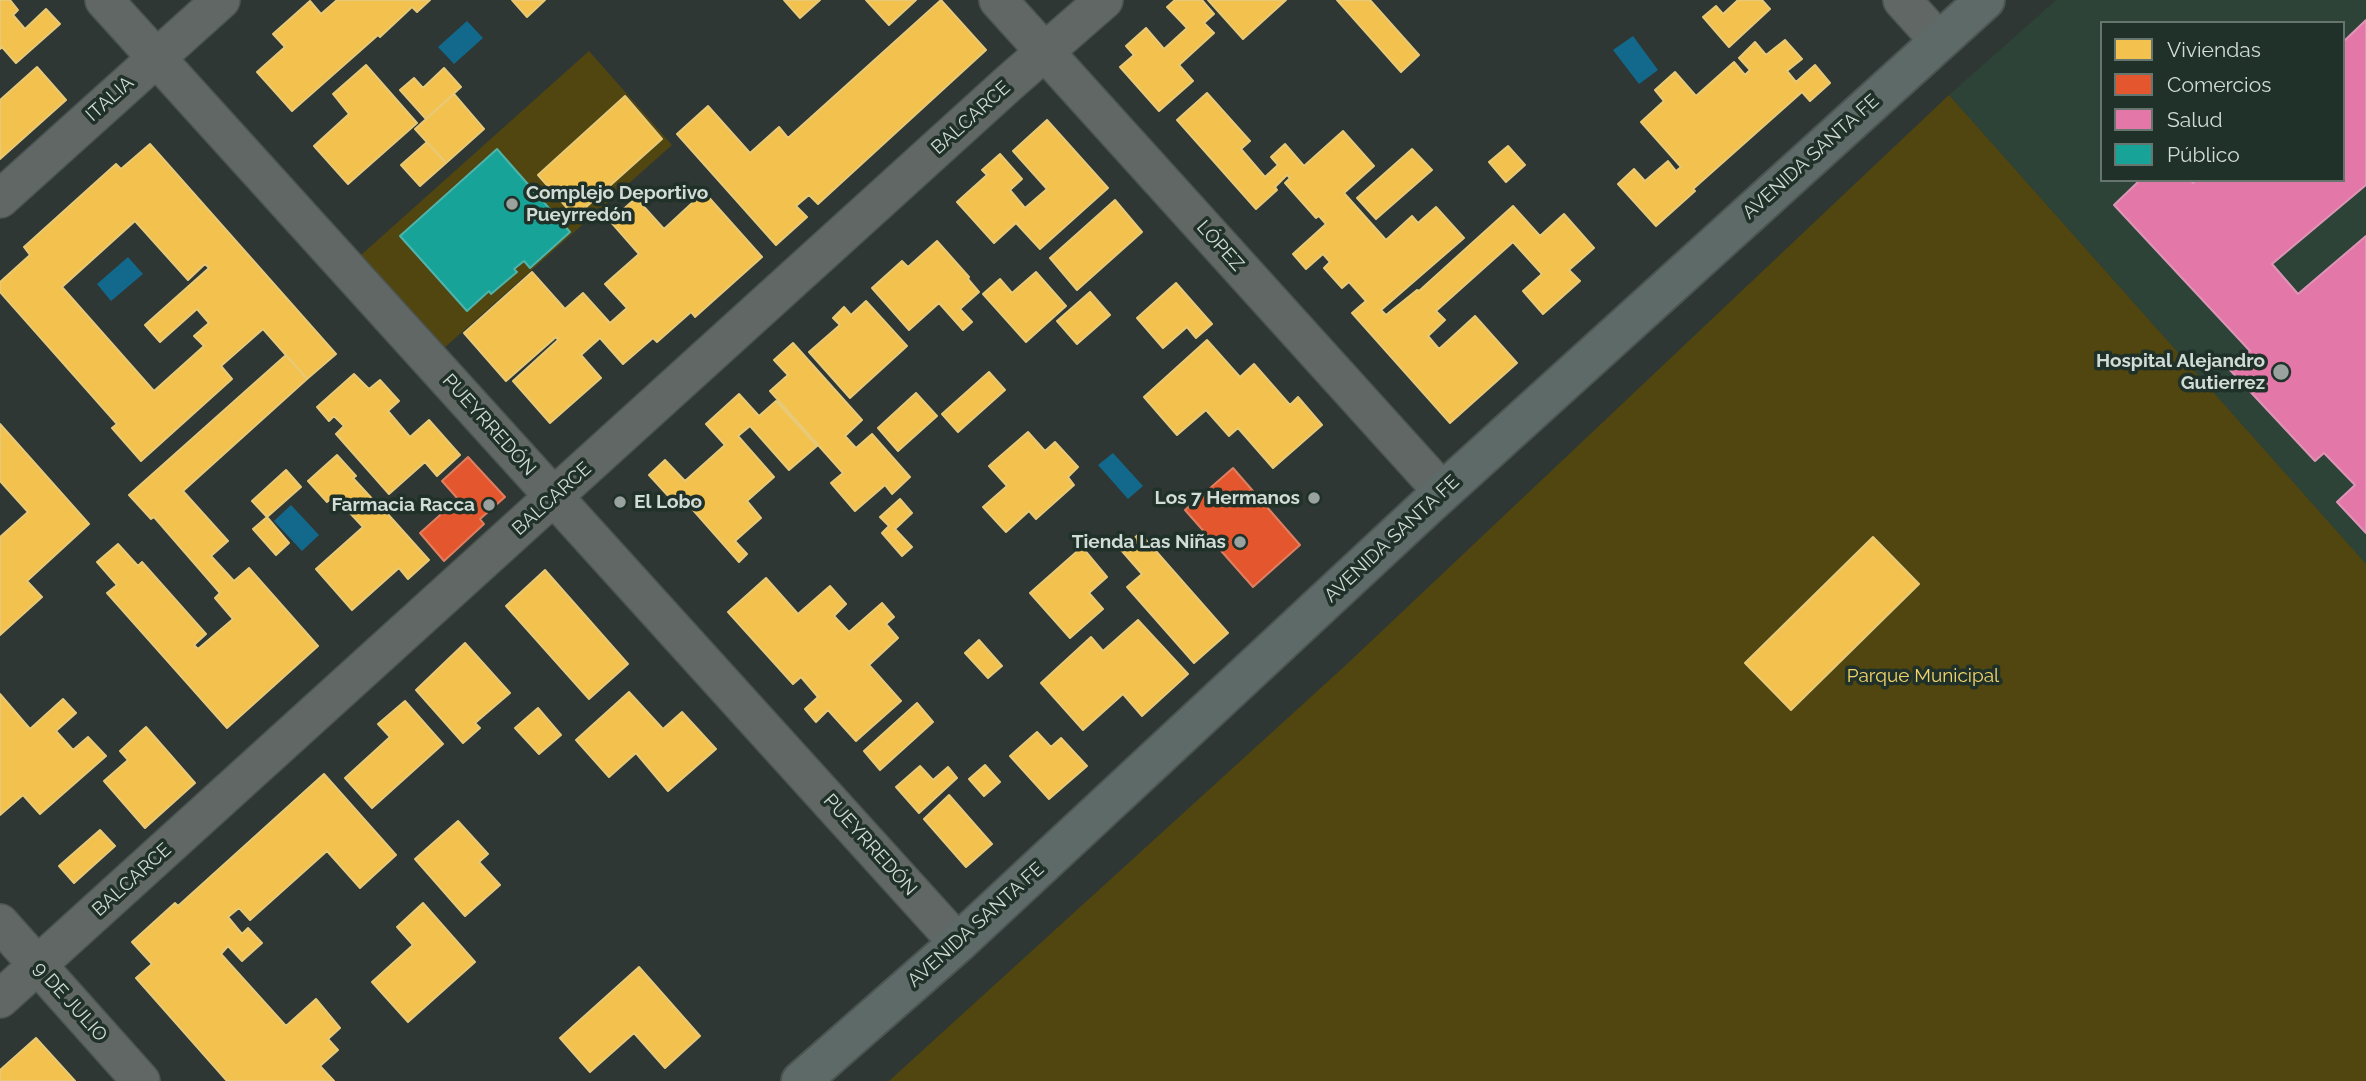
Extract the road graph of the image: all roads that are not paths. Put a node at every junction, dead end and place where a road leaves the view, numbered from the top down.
1 (104, 0) edge
2 (221, 0) edge
3 (998, 0) edge
4 (1104, 0) edge
5 (1902, 0) edge
6 (1985, 0) edge
7 (1939, 41) junction
8 (1045, 52) junction
9 (157, 58) junction
10 (0, 199) edge
11 (1442, 491) junction
12 (554, 497) junction
13 (0, 923) edge
14 (958, 943) junction
15 (38, 965) junction
16 (0, 999) edge
17 (141, 1081) edge
18 (802, 1081) edge

1 - 9 street, PUEYRREDÓN
2 - 9 street, ITALIA
3 - 8 street, LÓPEZ
4 - 8 street, BALCARCE
5 - 7 street
6 - 7 main road, AVENIDA SANTA FE
7 - 11 main road, AVENIDA SANTA FE
8 - 11 street, LÓPEZ
8 - 12 street, BALCARCE
9 - 10 street, ITALIA
9 - 12 street, PUEYRREDÓN
11 - 14 main road, AVENIDA SANTA FE
12 - 14 street, PUEYRREDÓN
12 - 15 street, BALCARCE
13 - 15 street, 9 DE JULIO
14 - 18 main road, AVENIDA SANTA FE
15 - 16 street, BALCARCE
15 - 17 street, 9 DE JULIO

